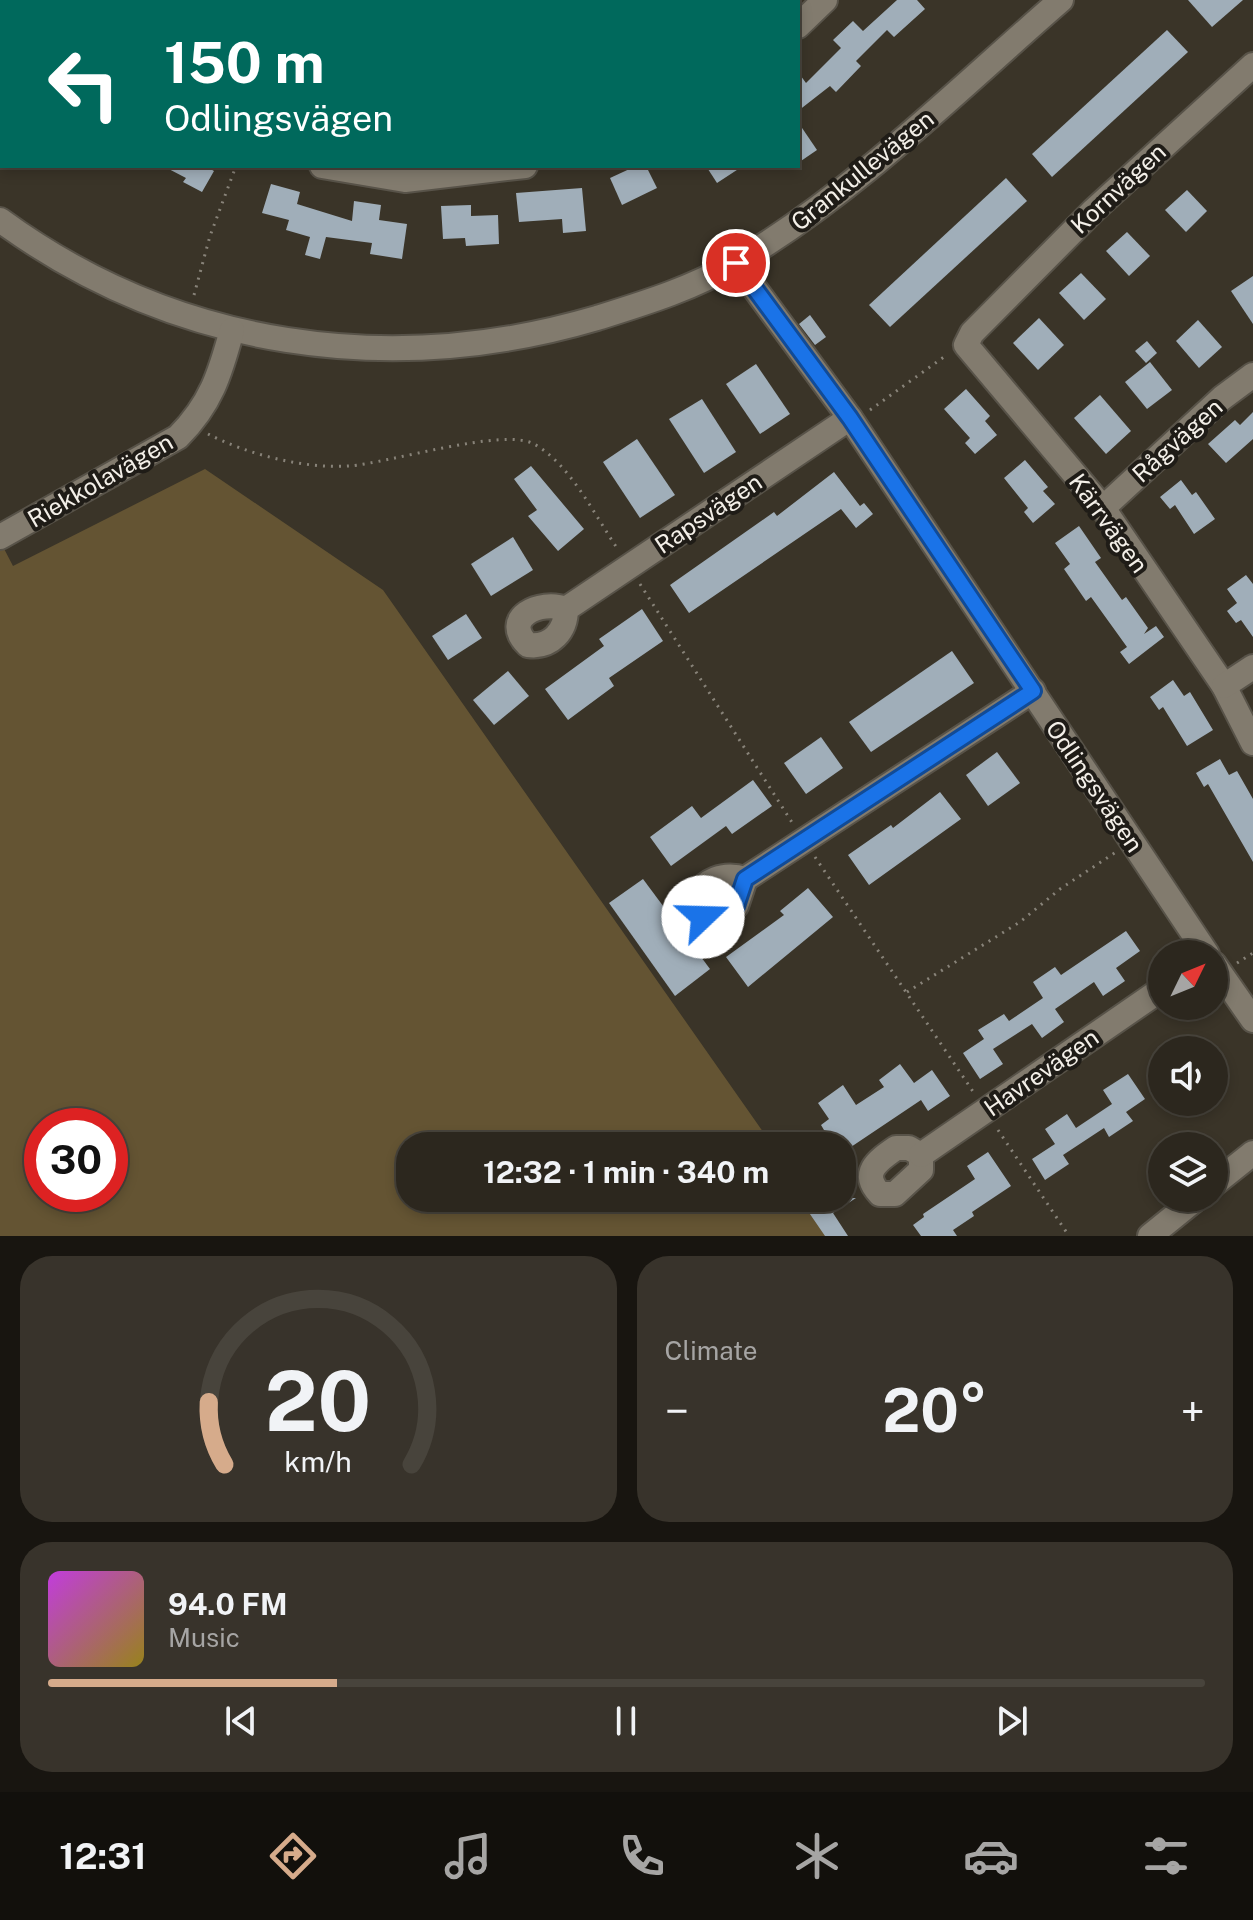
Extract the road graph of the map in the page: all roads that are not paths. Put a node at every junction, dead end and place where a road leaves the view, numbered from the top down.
1 (825, 0) edge
2 (1061, 0) edge
3 (800, 24) edge
4 (1253, 65) edge
5 (343, 168) edge
6 (514, 168) edge
7 (385, 172) edge
8 (0, 220) edge
9 (736, 263) junction
10 (232, 330) junction
11 (966, 345) joint
12 (1253, 375) edge
13 (854, 424) junction
14 (1103, 508) junction
15 (0, 537) edge
16 (566, 609) dead end
17 (1253, 667) edge
18 (1224, 686) junction
19 (1033, 691) junction
20 (1253, 743) edge
21 (745, 879) dead end
22 (1198, 940) edge
23 (1228, 984) edge
24 (1148, 999) edge
25 (1253, 1020) edge
26 (1253, 1153) edge
27 (921, 1155) dead end
28 (1228, 1173) edge
29 (1180, 1212) edge
30 (1150, 1236) edge

1 - 3 street
2 - 9 street, Grankullevägen
4 - 11 street, Kornvägen
5 - 7 street
6 - 7 street
8 - 10 street, Grankullevägen
9 - 10 street, Grankullevägen
9 - 13 street, Odlingsvägen
10 - 15 street, Riekkolavägen
11 - 14 street, Kärrvägen
12 - 14 street, Rågvägen
13 - 16 street, Rapsvägen
13 - 19 street, Odlingsvägen
14 - 18 street, Kärrvägen
17 - 18 street
18 - 20 street, Kärrvägen
19 - 21 street
19 - 22 street, Odlingsvägen
23 - 25 street
24 - 27 street, Havrevägen
26 - 28 street
29 - 30 street

